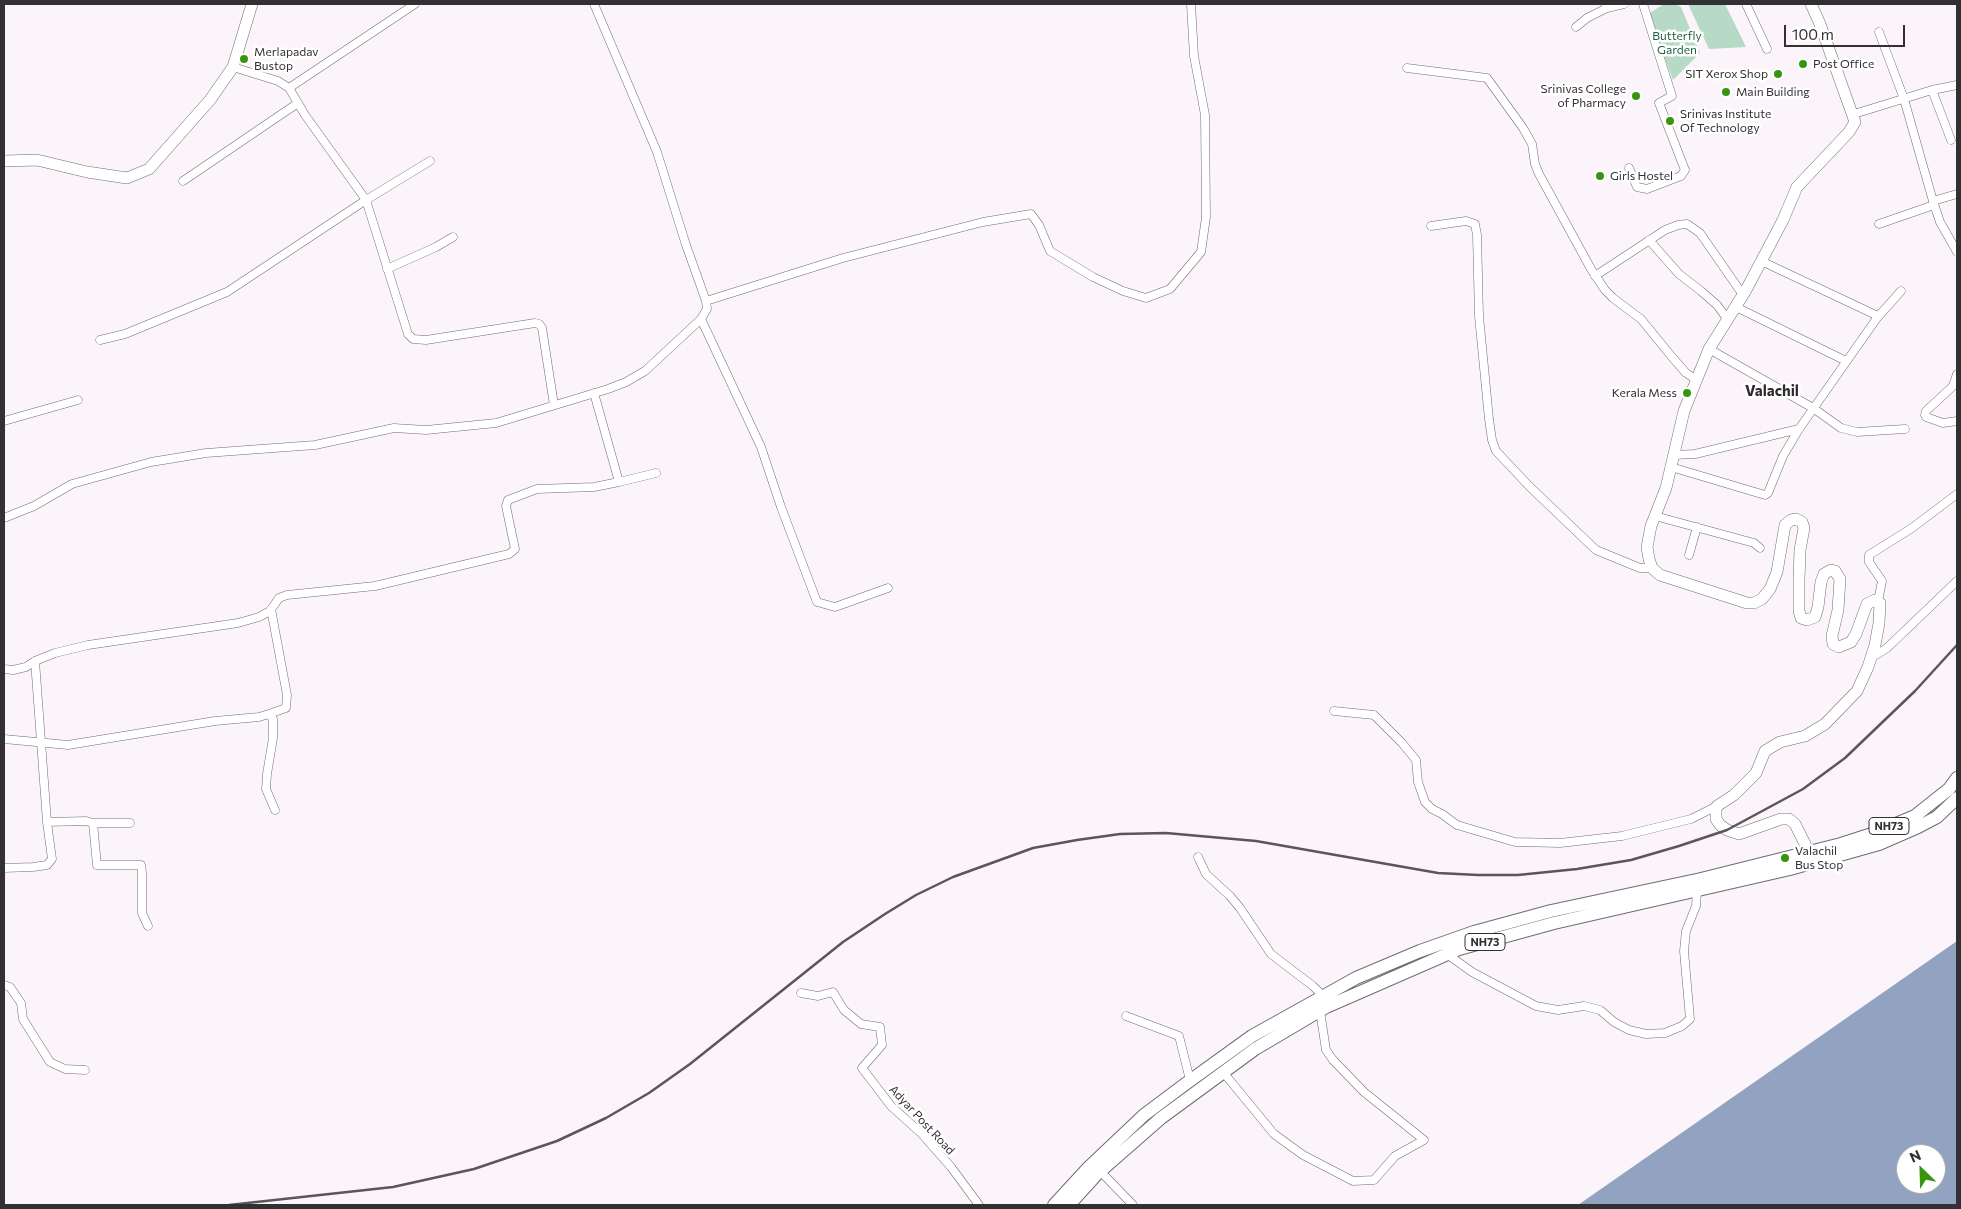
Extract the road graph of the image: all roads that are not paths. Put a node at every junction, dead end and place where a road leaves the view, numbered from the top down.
1 (252, 4) edge
2 (415, 4) edge
3 (594, 4) edge
4 (1191, 4) edge
5 (1624, 4) edge
6 (1643, 4) edge
7 (1746, 4) edge
8 (1810, 4) edge
9 (1606, 6) edge
10 (1576, 27) dead end
11 (1879, 32) dead end
12 (1768, 49) dead end
13 (233, 67) junction
14 (1407, 68) dead end
15 (1957, 84) edge
16 (290, 88) junction
17 (1932, 90) junction
18 (1904, 99) junction
19 (298, 103) junction
20 (1854, 114) junction
21 (1950, 140) dead end
22 (4, 161) edge
23 (430, 161) dead end
24 (1629, 168) dead end
25 (183, 180) dead end
26 (1957, 194) edge
27 (366, 200) junction
28 (1934, 203) junction
29 (1879, 224) dead end
30 (1431, 226) dead end
31 (453, 237) dead end
32 (1649, 240) junction
33 (1956, 247) edge
34 (1761, 262) junction
35 (387, 269) junction
36 (1595, 276) junction
37 (1901, 291) dead end
38 (1743, 295) junction
39 (706, 301) junction
40 (1736, 307) junction
41 (1878, 316) junction
42 (701, 319) junction
43 (1728, 320) junction
44 (100, 340) dead end
45 (1709, 349) junction
46 (1846, 362) junction
47 (1957, 374) edge
48 (1696, 380) junction
49 (594, 393) junction
50 (78, 400) dead end
51 (554, 404) junction
52 (1812, 408) junction
53 (4, 421) edge
54 (1957, 421) edge
55 (1798, 429) junction
56 (1905, 429) dead end
57 (1672, 461) junction
58 (656, 473) dead end
59 (619, 482) junction
60 (1957, 494) edge
61 (1655, 516) junction
62 (4, 518) edge
63 (1697, 527) junction
64 (1760, 548) dead end
65 (1689, 555) dead end
66 (1652, 568) junction
67 (1957, 581) edge
68 (888, 588) dead end
69 (1878, 601) junction
70 (271, 609) junction
71 (1871, 658) junction
72 (35, 661) junction
73 (4, 669) edge
74 (1334, 711) dead end
75 (269, 714) junction
76 (4, 739) edge
77 (40, 742) junction
78 (1957, 778) edge
79 (1957, 798) edge
80 (1717, 806) junction
81 (275, 810) dead end
82 (47, 822) junction
83 (93, 823) junction
84 (130, 823) dead end
85 (1198, 857) dead end
86 (1812, 857) junction
87 (4, 868) edge
88 (1697, 891) junction
89 (148, 926) dead end
90 (1447, 954) junction
91 (4, 985) edge
92 (801, 993) dead end
93 (1323, 996) junction
94 (1320, 1011) junction
95 (1126, 1016) dead end
96 (85, 1070) dead end
97 (1224, 1072) junction
98 (1190, 1080) junction
99 (1100, 1171) junction
100 (1085, 1179) junction
101 (979, 1205) edge
102 (1054, 1205) edge
103 (1069, 1205) edge
104 (1133, 1205) edge

1 - 13 main road
2 - 16 street
3 - 39 street
4 - 39 street
5 - 9 street
6 - 24 street
7 - 12 street
8 - 20 main road
9 - 10 street
11 - 18 street
13 - 16 street
13 - 22 main road
14 - 36 street
15 - 17 street
16 - 19 street
17 - 18 street
17 - 21 street
18 - 20 street
18 - 28 street
19 - 25 street
19 - 27 street
20 - 34 main road
23 - 27 street
26 - 28 street
27 - 35 street
27 - 44 street
28 - 29 street
28 - 33 street
30 - 66 street
31 - 35 street
32 - 36 street
32 - 38 street
32 - 43 street
34 - 38 main road
34 - 41 street
35 - 51 street
36 - 48 street
37 - 41 street
38 - 40 main road
39 - 42 street
40 - 43 main road
40 - 46 street
41 - 46 street
42 - 49 street
42 - 68 street
43 - 45 main road
45 - 48 main road
45 - 52 street
46 - 52 street
47 - 54 street
48 - 57 main road
49 - 51 street
49 - 59 street
50 - 53 street
51 - 62 street
52 - 55 street
52 - 56 street
55 - 57 street
55 - 57 street
57 - 61 main road
58 - 59 street
59 - 70 street
60 - 69 street
61 - 63 street
61 - 66 main road
63 - 64 street
63 - 65 street
66 - 69 main road
67 - 71 street
69 - 71 main road
70 - 72 street
70 - 75 street
71 - 80 main road
72 - 73 street
72 - 77 street
74 - 80 street
75 - 77 street
75 - 81 street
76 - 77 street
77 - 82 street
78 - 86 highway, NH73
79 - 86 highway, NH73
80 - 86 main road
82 - 83 street
82 - 87 street
83 - 84 street
83 - 89 street
85 - 93 street
86 - 88 highway, NH73
86 - 93 highway, NH73
88 - 90 highway, NH73
88 - 90 street
90 - 94 highway, NH73
91 - 96 street
92 - 101 street, Adyar Post Road
93 - 98 highway, NH73
94 - 97 highway, NH73
94 - 97 street
95 - 98 street
97 - 99 highway, NH73
98 - 100 highway, NH73
99 - 100 highway, NH73
99 - 104 street
100 - 102 highway, NH73
100 - 103 highway, NH73

